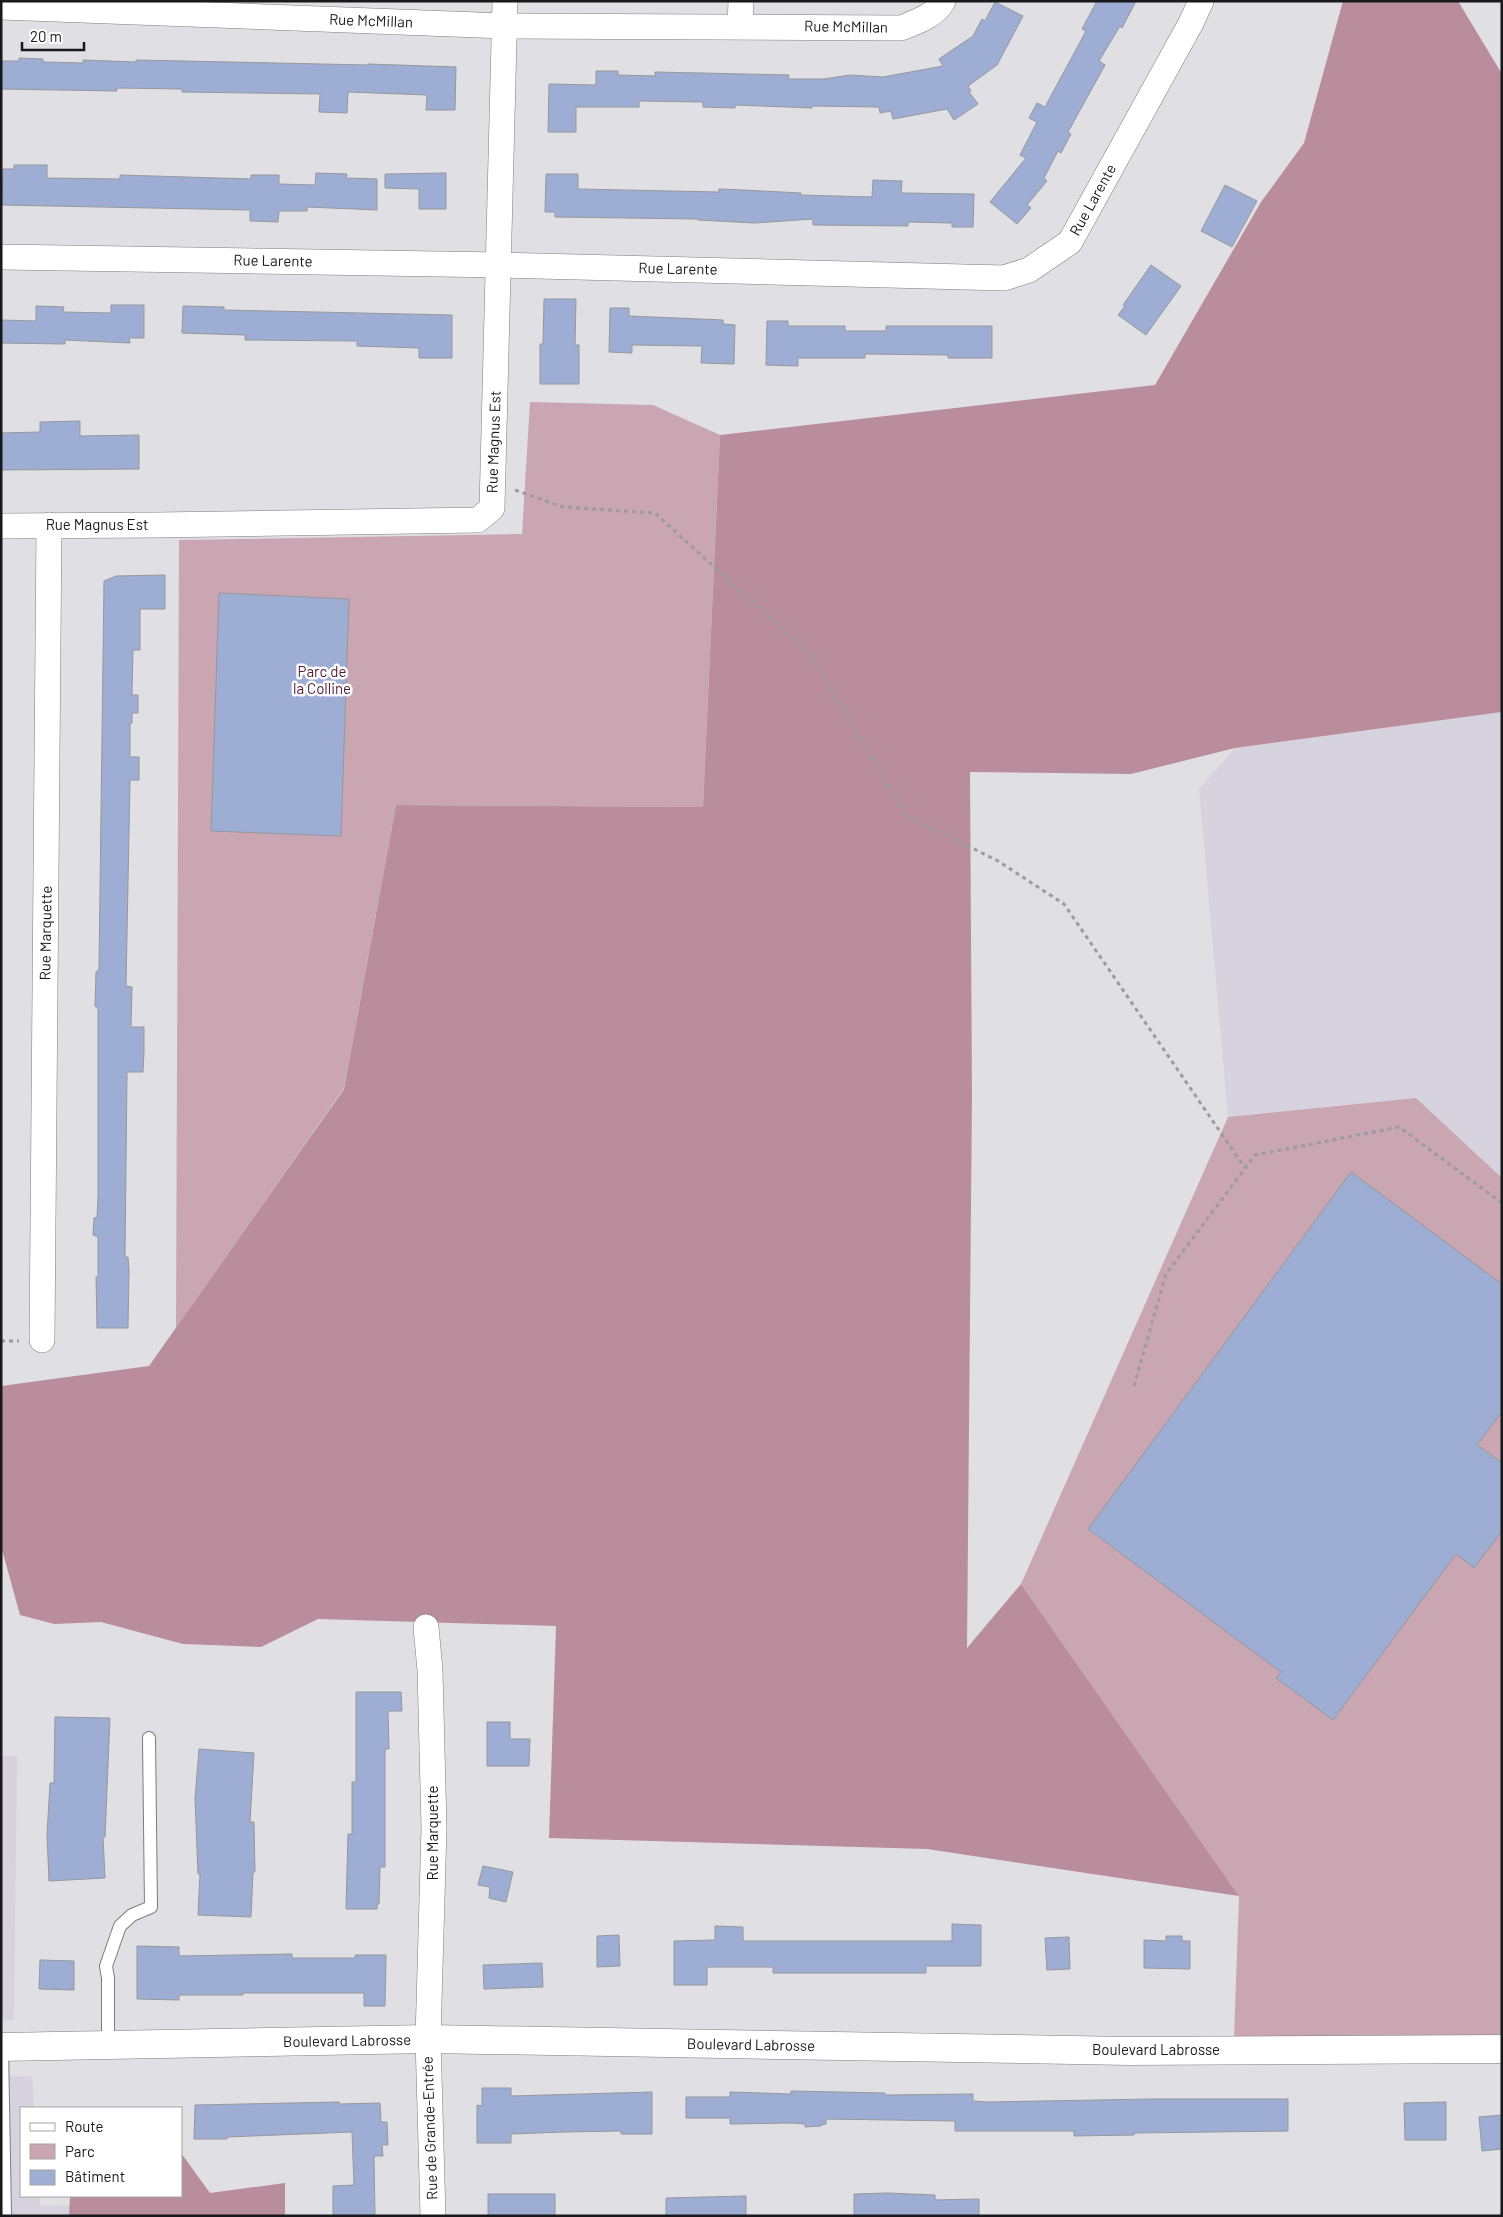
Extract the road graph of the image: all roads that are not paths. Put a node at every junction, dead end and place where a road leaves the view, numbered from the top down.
1 (505, 1) edge
2 (741, 1) edge
3 (943, 1) edge
4 (1201, 1) edge
5 (1, 7) edge
6 (505, 26) junction
7 (740, 26) junction
8 (1, 257) edge
9 (500, 265) junction
10 (49, 525) junction
11 (1, 526) edge
12 (42, 1340) dead end
13 (426, 1627) dead end
14 (149, 1738) dead end
15 (428, 2039) junction
16 (108, 2045) junction
17 (2, 2047) edge
18 (1502, 2049) edge
19 (2, 2135) edge
20 (5, 2216) edge
21 (433, 2216) edge

1 - 6 street, Rue Magnus Est
2 - 7 street
3 - 7 street, Rue McMillan
4 - 9 street, Rue Larente
5 - 6 street, Rue McMillan
6 - 7 street, Rue McMillan
6 - 9 street, Rue Magnus Est
8 - 9 street, Rue Larente
9 - 10 street, Rue Magnus Est
10 - 11 street, Rue Magnus Est
10 - 12 street, Rue Marquette
13 - 15 street, Rue Marquette
14 - 16 lane
15 - 16 main road, Boulevard Labrosse
15 - 18 main road, Boulevard Labrosse
15 - 21 street, Rue de Grande-Entrée
16 - 17 main road, Boulevard Labrosse
17 - 19 lane
19 - 20 lane

